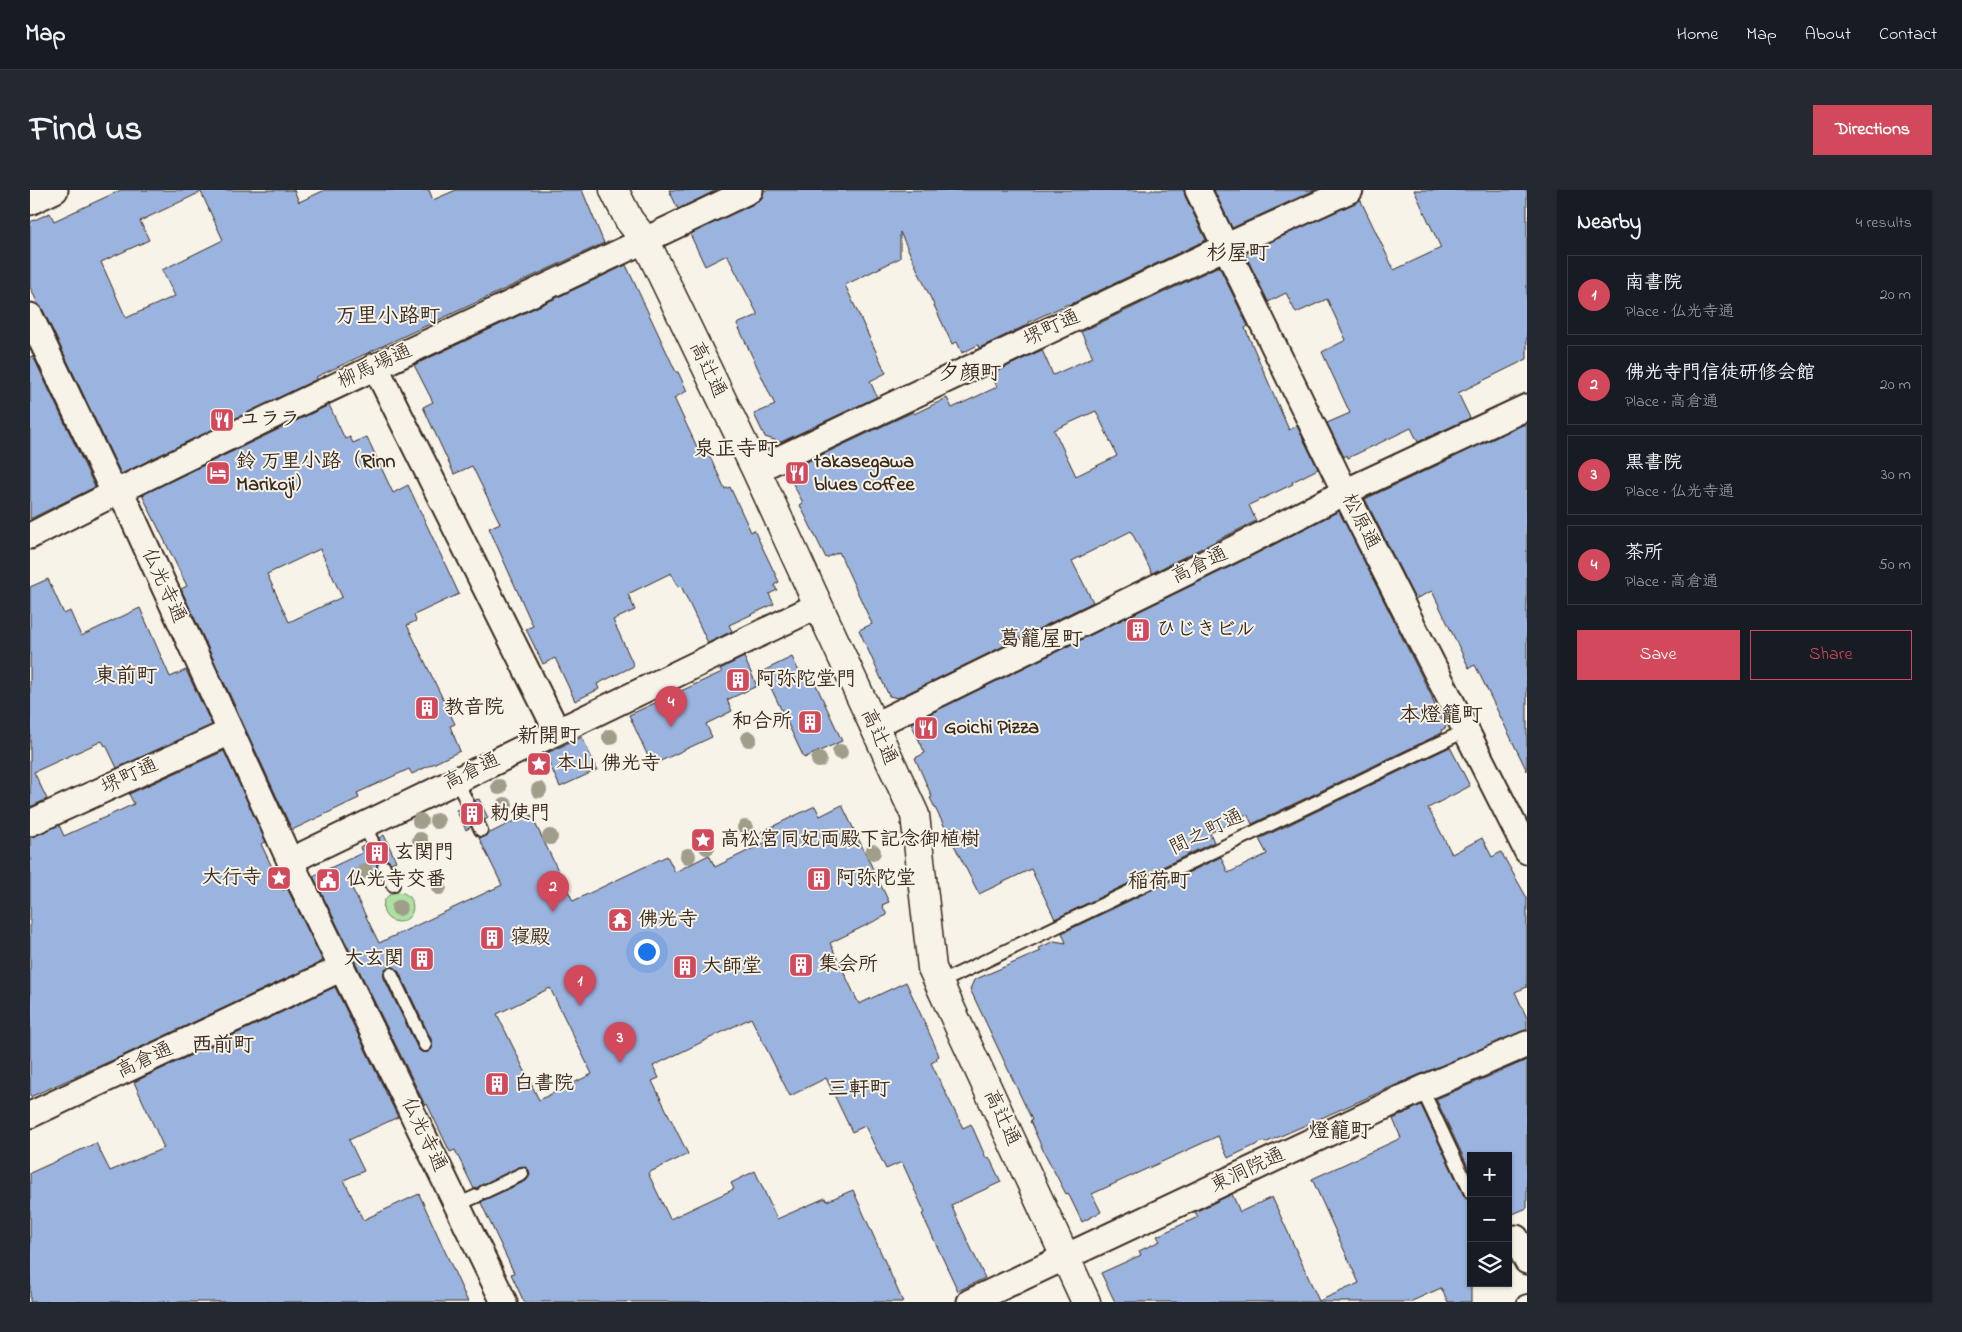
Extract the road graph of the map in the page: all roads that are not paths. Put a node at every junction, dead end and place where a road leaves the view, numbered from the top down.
1 (55, 190) edge
2 (614, 190) edge
3 (750, 190) edge
4 (1198, 190) edge
5 (1350, 190) edge
6 (30, 202) edge
7 (645, 240) junction
8 (1225, 247) junction
9 (30, 316) edge
10 (375, 366) junction
11 (1527, 407) edge
12 (756, 470) junction
13 (120, 490) junction
14 (1345, 492) junction
15 (30, 536) edge
16 (817, 606) junction
17 (873, 726) junction
18 (557, 731) junction
19 (1465, 731) junction
20 (230, 732) junction
21 (456, 780) junction
22 (468, 804) dead end
23 (30, 823) edge
24 (1527, 851) edge
25 (290, 861) junction
26 (384, 867) dead end
27 (393, 885) dead end
28 (342, 968) junction
29 (393, 974) dead end
30 (938, 983) junction
31 (1527, 1044) edge
32 (425, 1045) dead end
33 (1422, 1089) junction
34 (30, 1115) edge
35 (522, 1174) dead end
36 (1467, 1185) edge
37 (473, 1198) junction
38 (1512, 1238) edge
39 (1065, 1258) junction
40 (1527, 1261) edge
41 (504, 1302) edge
42 (970, 1302) edge
43 (1086, 1302) edge

1 - 6 street
2 - 7 street, 高辻通
3 - 7 street, 柳馬場通
4 - 8 street, 松原通
5 - 8 street, 堺町通
7 - 10 street, 柳馬場通
7 - 12 street, 高辻通
8 - 12 street, 堺町通
8 - 14 street, 松原通
9 - 13 street, 仏光寺通
10 - 13 street, 柳馬場通
10 - 18 street
11 - 14 street, 高倉通
12 - 16 street, 高辻通
13 - 15 street, 柳馬場通
13 - 20 street, 仏光寺通
14 - 17 street, 高倉通
14 - 19 street, 松原通
16 - 17 street, 高辻通
16 - 18 street, 高倉通
17 - 30 street, 高辻通
18 - 21 street, 高倉通
19 - 24 street, 松原通
19 - 30 lane, 間之町通
20 - 23 street, 堺町通
20 - 25 street, 仏光寺通
21 - 22 lane
21 - 25 street, 高倉通
25 - 28 street, 仏光寺通
26 - 27 lane
28 - 34 street, 高倉通
28 - 37 street, 仏光寺通
29 - 32 lane
30 - 39 street, 高辻通
31 - 33 street, 東洞院通
33 - 36 lane
33 - 39 street, 東洞院通
35 - 37 lane
37 - 41 street, 仏光寺通
38 - 40 street
39 - 42 street, 東洞院通
39 - 43 street, 高辻通

